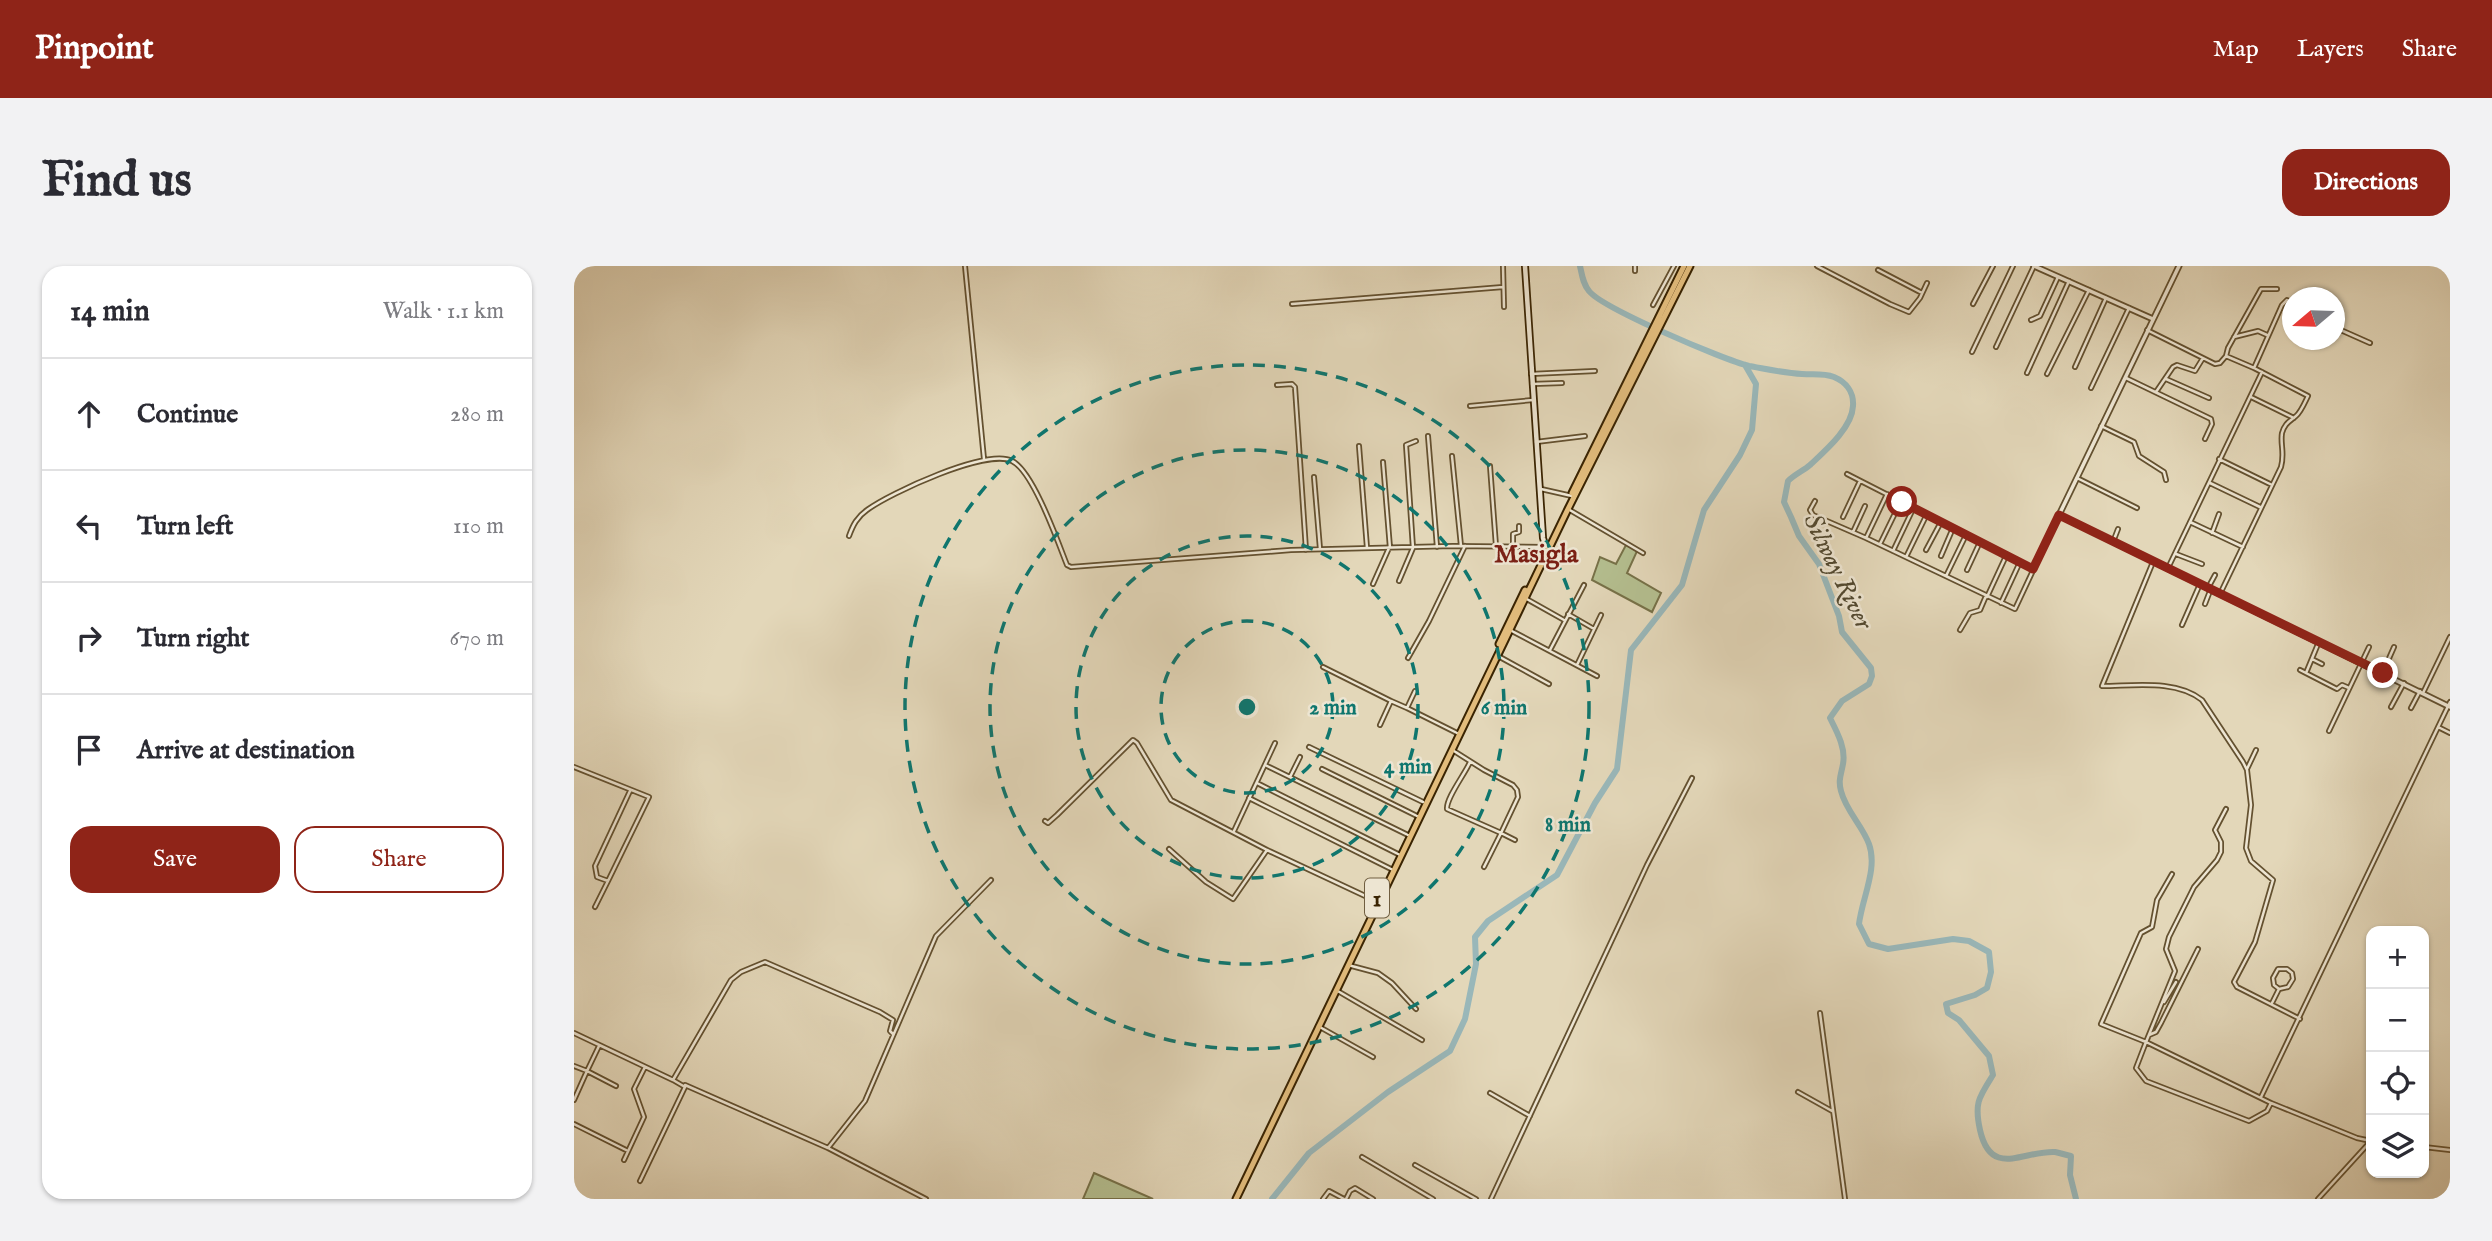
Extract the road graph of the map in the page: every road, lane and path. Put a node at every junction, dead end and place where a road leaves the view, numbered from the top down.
1 (965, 266) edge
2 (1503, 266) edge
3 (1525, 266) edge
4 (1674, 266) edge
5 (1684, 266) edge
6 (1690, 266) edge
7 (1817, 266) edge
8 (1993, 266) edge
9 (2013, 266) edge
10 (2034, 266) edge
11 (2179, 266) edge
12 (1878, 270) dead end
13 (2058, 277) junction
14 (2069, 281) junction
15 (1927, 283) dead end
16 (1503, 287) junction
17 (2277, 289) dead end
18 (2089, 290) junction
19 (1923, 293) junction
20 (2106, 298) junction
21 (1292, 304) dead end
22 (1973, 304) dead end
23 (1653, 305) dead end
24 (2282, 306) edge
25 (1504, 307) dead end
26 (2129, 308) junction
27 (1662, 319) junction
28 (2153, 319) junction
29 (2031, 320) dead end
30 (2147, 330) junction
31 (2345, 332) edge
32 (2268, 335) junction
33 (2234, 337) junction
34 (1651, 341) junction
35 (2370, 344) dead end
36 (1996, 347) dead end
37 (1972, 352) dead end
38 (2225, 356) junction
39 (2204, 357) junction
40 (2075, 366) dead end
41 (2254, 368) junction
42 (1595, 371) dead end
43 (2262, 372) junction
44 (2027, 373) dead end
45 (1531, 374) junction
46 (2047, 374) dead end
47 (2125, 377) junction
48 (2166, 379) junction
49 (1562, 383) dead end
50 (1532, 384) junction
51 (1277, 385) dead end
52 (2091, 388) dead end
53 (2156, 392) junction
54 (2251, 397) junction
55 (2209, 398) dead end
56 (1533, 400) junction
57 (1470, 406) dead end
58 (2294, 418) junction
59 (2101, 426) junction
60 (1428, 436) dead end
61 (1585, 436) dead end
62 (2205, 439) dead end
63 (1416, 441) dead end
64 (1536, 442) junction
65 (1359, 446) dead end
66 (1452, 456) dead end
67 (984, 459) junction
68 (2219, 459) junction
69 (1383, 462) dead end
70 (1490, 466) dead end
71 (1847, 474) dead end
72 (1314, 477) dead end
73 (2076, 478) junction
74 (2166, 480) dead end
75 (1860, 481) junction
76 (2210, 482) junction
77 (2272, 485) junction
78 (1540, 489) junction
79 (1887, 494) junction
80 (1572, 496) junction
81 (1815, 501) dead end
82 (1901, 501) junction
83 (1865, 506) dead end
84 (2261, 507) junction
85 (1913, 508) junction
86 (2137, 508) dead end
87 (1568, 509) junction
88 (2219, 514) dead end
89 (1926, 515) junction
90 (2059, 515) junction
91 (1843, 517) dead end
92 (1941, 522) junction
93 (2190, 522) junction
94 (1519, 526) dead end
95 (1953, 528) junction
96 (2119, 529) dead end
97 (1853, 532) junction
98 (2211, 533) junction
99 (1966, 535) junction
100 (849, 536) dead end
101 (1866, 538) junction
102 (1980, 542) junction
103 (2113, 542) junction
104 (1880, 544) junction
105 (1463, 546) junction
106 (1496, 546) junction
107 (1513, 546) junction
108 (1437, 547) junction
109 (2243, 547) junction
110 (1367, 548) junction
111 (1390, 548) junction
112 (1413, 548) junction
113 (1548, 548) junction
114 (1320, 549) junction
115 (1306, 550) junction
116 (1926, 550) dead end
117 (1894, 551) junction
118 (1643, 553) dead end
119 (2175, 553) junction
120 (1941, 556) dead end
121 (2006, 556) junction
122 (1906, 557) junction
123 (2020, 562) junction
124 (2153, 562) junction
125 (2202, 565) dead end
126 (2033, 569) junction
127 (2168, 569) junction
128 (1967, 570) dead end
129 (2215, 575) dead end
130 (1946, 576) junction
131 (1399, 580) dead end
132 (1373, 584) dead end
133 (2200, 584) junction
134 (1584, 585) dead end
135 (2209, 589) junction
136 (2220, 594) junction
137 (1987, 596) junction
138 (1525, 598) junction
139 (2001, 603) junction
140 (2205, 604) dead end
141 (1568, 614) junction
142 (1601, 615) dead end
143 (1564, 620) junction
144 (2182, 625) dead end
145 (1594, 629) junction
146 (1510, 630) junction
147 (1960, 630) dead end
148 (2450, 637) edge
149 (2319, 642) junction
150 (2368, 647) dead end
151 (2394, 647) dead end
152 (1550, 652) junction
153 (1498, 656) junction
154 (1408, 658) dead end
155 (2312, 659) junction
156 (2361, 663) junction
157 (2322, 664) dead end
158 (1577, 665) junction
159 (1323, 667) dead end
160 (2300, 670) dead end
161 (2306, 673) junction
162 (2383, 673) junction
163 (1597, 676) dead end
164 (2404, 683) junction
165 (1549, 684) dead end
166 (2349, 688) junction
167 (1415, 691) dead end
168 (2421, 692) junction
169 (1391, 701) junction
170 (2449, 705) edge
171 (2391, 707) dead end
172 (1407, 708) junction
173 (2411, 708) dead end
174 (1380, 724) dead end
175 (2438, 727) junction
176 (2329, 732) dead end
177 (1457, 733) junction
178 (2450, 733) edge
179 (1275, 743) dead end
180 (1309, 747) dead end
181 (1451, 750) junction
182 (2256, 750) dead end
183 (1300, 757) dead end
184 (1470, 762) junction
185 (1265, 765) junction
186 (574, 767) edge
187 (1322, 769) dead end
188 (2247, 770) junction
189 (1290, 777) junction
190 (1692, 778) dead end
191 (1256, 783) junction
192 (630, 791) junction
193 (1249, 798) junction
194 (1423, 802) junction
195 (2227, 808) dead end
196 (1418, 816) junction
197 (1045, 821) dead end
198 (1234, 831) junction
199 (1501, 833) junction
200 (1409, 835) junction
201 (1515, 840) dead end
202 (1169, 849) dead end
203 (1267, 850) junction
204 (1400, 855) junction
205 (1484, 867) dead end
206 (1392, 870) junction
207 (2172, 874) dead end
208 (991, 880) dead end
209 (607, 881) junction
210 (1377, 901) junction
211 (595, 908) dead end
212 (2199, 949) dead end
213 (1348, 965) junction
214 (2176, 982) dead end
215 (2279, 989) junction
216 (1336, 990) junction
217 (2272, 1003) junction
218 (2162, 1004) junction
219 (1416, 1009) dead end
220 (2167, 1010) junction
221 (1820, 1013) dead end
222 (2157, 1017) junction
223 (2300, 1019) junction
224 (1318, 1026) junction
225 (574, 1033) edge
226 (893, 1034) junction
227 (2149, 1035) junction
228 (1422, 1040) dead end
229 (2146, 1042) junction
230 (599, 1045) junction
231 (1373, 1057) dead end
232 (574, 1066) edge
233 (645, 1067) junction
234 (587, 1071) junction
235 (673, 1080) junction
236 (685, 1085) junction
237 (616, 1086) dead end
238 (1798, 1092) dead end
239 (1490, 1093) dead end
240 (2261, 1097) junction
241 (574, 1100) edge
242 (2272, 1102) junction
243 (1833, 1111) junction
244 (1530, 1116) junction
245 (574, 1124) edge
246 (2366, 1140) edge
247 (2366, 1146) edge
248 (828, 1148) junction
249 (2429, 1148) edge
250 (2450, 1150) edge
251 (628, 1151) junction
252 (1362, 1157) dead end
253 (624, 1160) dead end
254 (1415, 1165) dead end
255 (640, 1181) dead end
256 (926, 1199) edge
257 (1234, 1199) edge
258 (1323, 1199) edge
259 (1345, 1199) edge
260 (1373, 1199) edge
261 (1433, 1199) edge
262 (1476, 1199) edge
263 (1492, 1199) edge
264 (1845, 1199) edge
265 (2318, 1199) edge

1 - 67 street
2 - 16 street
3 - 45 main road
4 - 23 street
5 - 27 highway, 1
6 - 27 highway, 1
7 - 19 street
8 - 22 street
9 - 37 street
10 - 13 street
10 - 36 street
11 - 28 street
12 - 19 street
13 - 14 street
13 - 29 street
14 - 18 street
14 - 44 street
15 - 19 street
16 - 21 street
16 - 25 street
17 - 33 street
18 - 20 street
18 - 46 street
20 - 26 street
20 - 40 street
24 - 32 street
26 - 28 street
26 - 52 street
27 - 34 highway, 1
28 - 30 street
30 - 39 street
30 - 47 street
31 - 35 street
32 - 33 street
32 - 41 street
33 - 38 street
34 - 80 highway, 1
34 - 87 highway, 1
38 - 39 street
38 - 41 street
39 - 48 street
41 - 43 street
42 - 45 street
43 - 54 street
43 - 58 street
45 - 50 main road
47 - 53 street
47 - 59 street
48 - 53 street
48 - 55 street
49 - 50 street
50 - 56 main road
51 - 115 street
53 - 62 street
54 - 58 street
54 - 68 street
56 - 57 street
56 - 64 main road
58 - 77 street
59 - 73 street
59 - 74 street
60 - 108 street
61 - 64 street
63 - 112 street
64 - 78 main road
65 - 110 street
66 - 105 street
67 - 100 street
67 - 115 street
68 - 76 street
68 - 77 street
69 - 111 street
70 - 106 street
71 - 75 street
72 - 114 street
73 - 86 street
73 - 90 street
75 - 79 street
75 - 91 street
76 - 84 street
76 - 93 street
77 - 84 street
78 - 80 street
78 - 113 main road
79 - 82 street
79 - 101 street
80 - 113 highway, 1
81 - 97 street
82 - 85 street
82 - 104 street
83 - 97 street
84 - 109 street
85 - 89 street
85 - 117 street
87 - 113 highway, 1
87 - 118 street
88 - 98 street
89 - 92 street
89 - 122 street
90 - 103 street
90 - 126 street
92 - 95 street
92 - 116 street
93 - 98 street
93 - 119 street
94 - 107 street
95 - 99 street
95 - 120 street
96 - 103 street
97 - 101 street
98 - 109 street
99 - 102 street
99 - 130 street
101 - 104 street
102 - 121 street
102 - 128 street
103 - 124 street
104 - 117 street
105 - 106 street
105 - 108 street
105 - 154 street
106 - 107 street
107 - 113 street
108 - 112 street
109 - 136 street
110 - 111 street
110 - 114 street
111 - 112 street
111 - 132 street
112 - 131 street
113 - 138 highway, 1
113 - 177 highway, 1
114 - 115 street
117 - 122 street
119 - 125 street
119 - 127 street
121 - 123 street
121 - 137 street
122 - 130 street
123 - 126 street
123 - 139 street
124 - 127 street
124 - 188 street
126 - 139 street
127 - 133 street
129 - 135 street
130 - 137 street
133 - 135 street
133 - 144 street
134 - 141 street
135 - 136 street
135 - 140 street
136 - 149 street
137 - 139 street
137 - 147 street
138 - 143 street
138 - 146 highway, 1
141 - 143 street
141 - 145 street
142 - 145 street
143 - 152 street
145 - 158 street
146 - 152 street
146 - 153 highway, 1
148 - 168 street
149 - 155 street
149 - 156 street
150 - 156 street
151 - 162 street
152 - 158 street
153 - 165 street
153 - 181 highway, 1
155 - 157 street
155 - 161 street
156 - 162 street
156 - 166 street
158 - 163 street
159 - 169 street
160 - 161 street
161 - 166 street
162 - 164 street
164 - 168 street
164 - 171 street
166 - 176 street
167 - 172 street
168 - 170 street
168 - 173 street
169 - 172 street
169 - 174 street
170 - 175 street
172 - 177 street
175 - 178 street
175 - 223 street
177 - 194 highway, 1
179 - 185 street
180 - 194 street
181 - 184 street
181 - 196 highway, 1
182 - 188 street
183 - 189 street
184 - 199 street
184 - 199 street
185 - 189 street
185 - 191 street
186 - 192 street
187 - 196 street
188 - 217 street
189 - 200 street
190 - 244 street
191 - 193 street
191 - 204 street
192 - 209 street
192 - 209 street
193 - 198 street
193 - 206 street
194 - 196 highway, 1
195 - 218 street
196 - 200 highway, 1
197 - 198 street
198 - 203 street
199 - 201 street
199 - 205 street
200 - 204 highway, 1
202 - 203 street
203 - 210 street
204 - 206 highway, 1
206 - 210 highway, 1
207 - 229 street
208 - 226 street
209 - 211 street
210 - 213 highway, 1
210 - 257 highway, 1
212 - 220 street
213 - 216 highway, 1
213 - 219 street
214 - 218 street
215 - 215 street
215 - 217 street
216 - 224 highway, 1
216 - 228 street
217 - 223 street
218 - 222 street
220 - 222 street
220 - 227 street
221 - 243 street
222 - 227 street
223 - 240 street
224 - 231 street
224 - 257 highway, 1
225 - 230 street
226 - 235 street
226 - 248 street
227 - 229 street
229 - 240 street
229 - 242 street
230 - 233 street
230 - 234 street
232 - 234 street
233 - 235 street
233 - 251 street
234 - 237 street
234 - 241 street
235 - 236 street
236 - 248 street
236 - 255 street
238 - 243 street
239 - 244 street
240 - 242 street
242 - 246 street
243 - 264 street
244 - 263 street
245 - 251 street
247 - 265 street
248 - 256 street
249 - 250 street
251 - 253 street
252 - 261 street
254 - 262 street
258 - 259 street
259 - 260 street

